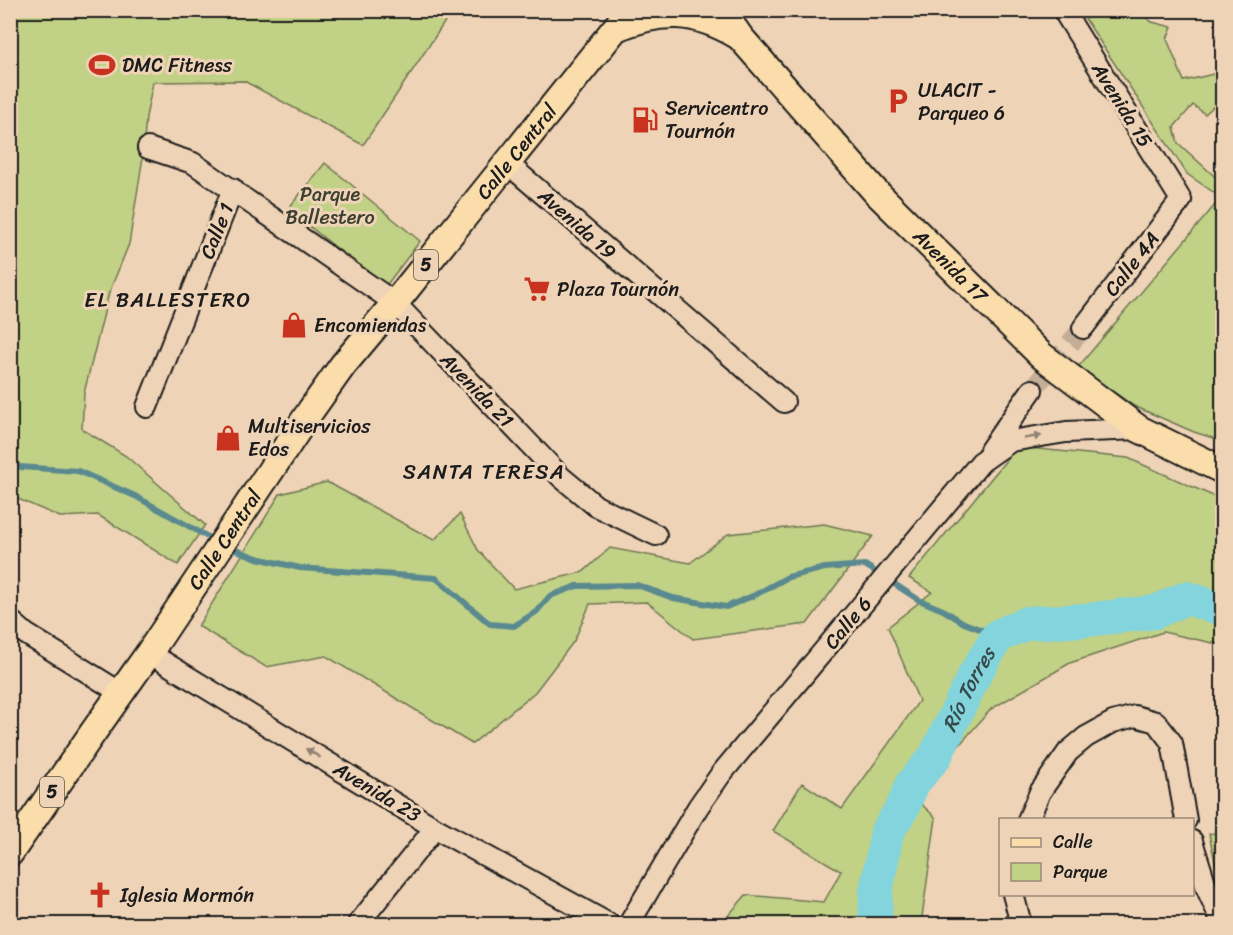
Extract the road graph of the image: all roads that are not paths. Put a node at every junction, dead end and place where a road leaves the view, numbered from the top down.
1 (721, 10) edge
2 (1063, 10) edge
3 (622, 20) edge
4 (740, 37) junction
5 (147, 148) dead end
6 (507, 163) junction
7 (233, 189) junction
8 (1181, 200) joint
9 (395, 303) junction
10 (1083, 328) tunnel mouth
11 (1032, 390) tunnel mouth
12 (784, 402) dead end
13 (147, 407) dead end
14 (1139, 429) junction
15 (981, 462) junction
16 (1222, 470) edge
17 (656, 535) dead end
18 (10, 620) edge
19 (150, 654) junction
20 (121, 693) junction
21 (93, 731) junction
22 (1028, 818) edge
23 (1186, 818) edge
24 (435, 828) junction
25 (10, 832) edge
26 (1194, 847) edge
27 (10, 853) edge
28 (1014, 896) edge
29 (1222, 922) edge
30 (358, 924) edge
31 (609, 924) edge
32 (629, 924) edge
33 (1021, 924) edge

1 - 4 main road, Avenida 17
2 - 8 street, Avenida 15
3 - 4 main road
3 - 6 main road, Calle Central / 5
4 - 14 main road, Avenida 17
5 - 7 street, Avenida 21
6 - 9 main road, Calle Central / 5
6 - 12 street, Avenida 19
7 - 9 street, Avenida 21
7 - 13 street, Calle 1
8 - 10 street, Calle 4A
9 - 17 street, Avenida 21
9 - 19 main road, Calle Central / 5
11 - 15 street
15 -> 14 street, Calle 6
14 - 16 main road, Avenida 17
15 - 32 street, Calle 6
18 - 20 street
19 - 20 main road, Calle Central / 5
24 -> 19 street, Avenida 23
20 - 21 main road, Calle Central / 5
21 - 25 main road
21 - 27 main road, Calle Central / 5
22 - 23 street
24 - 30 street
24 - 31 street, Avenida 23
26 - 29 street
28 - 33 street

